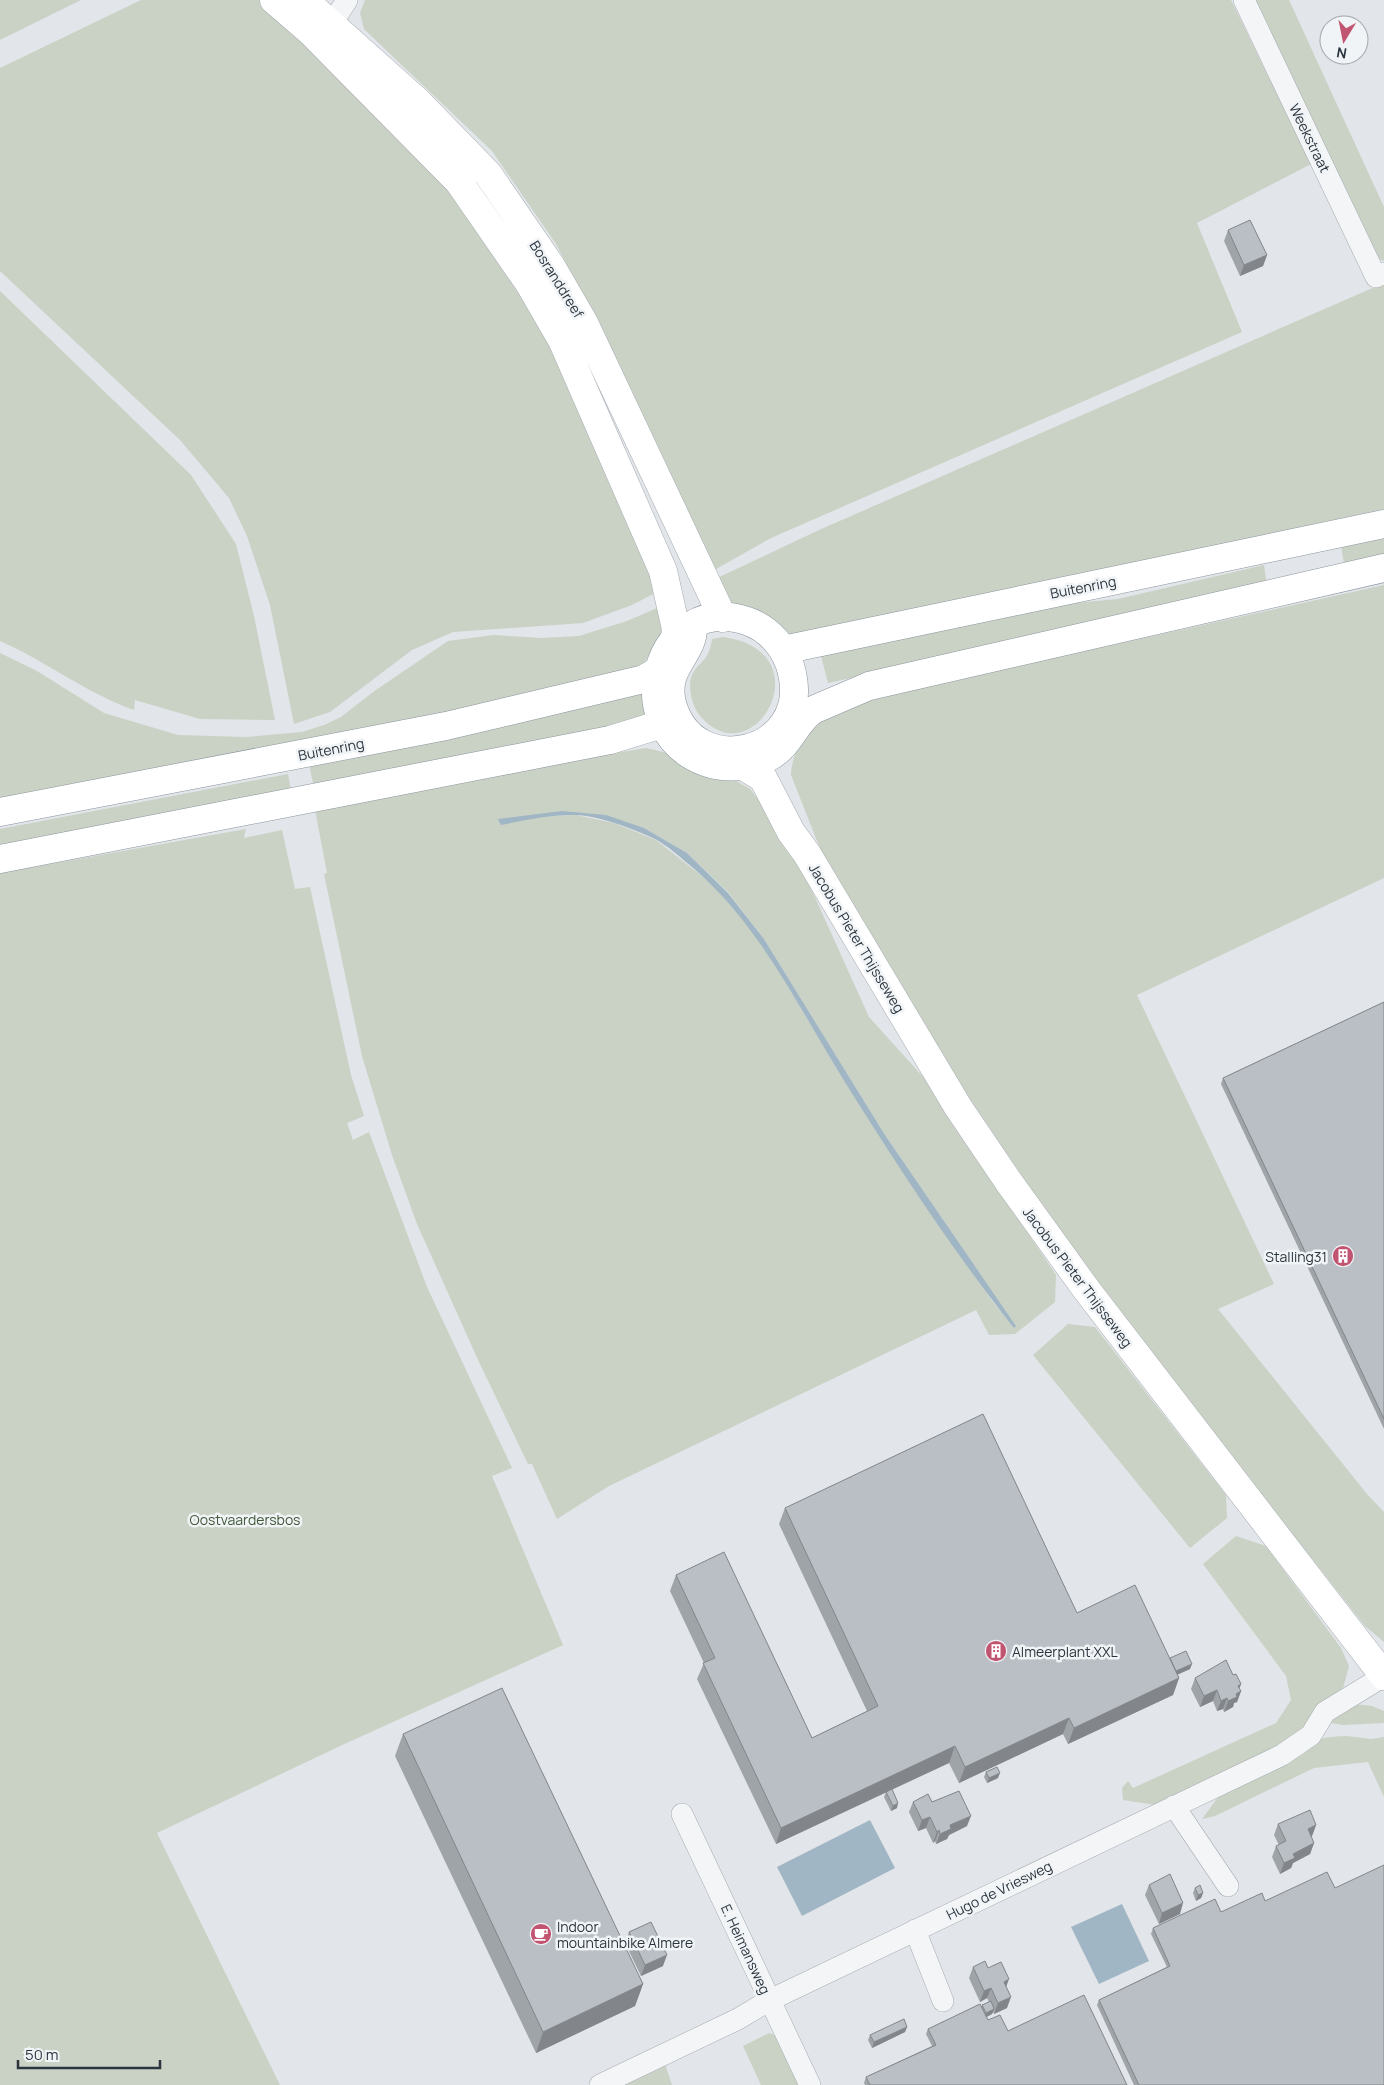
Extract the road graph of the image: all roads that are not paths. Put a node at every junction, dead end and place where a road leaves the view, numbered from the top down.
1 (274, 0) edge
2 (347, 0) edge
3 (1244, 0) edge
4 (316, 13) edge
5 (1380, 275) edge
6 (1384, 524) edge
7 (1384, 568) edge
8 (724, 618) junction
9 (684, 632) junction
10 (783, 650) junction
11 (658, 671) junction
12 (798, 712) junction
13 (673, 730) junction
14 (774, 745) junction
15 (743, 766) junction
16 (0, 812) edge
17 (807, 854) junction
18 (0, 859) edge
19 (1384, 1676) edge
20 (1174, 1806) junction
21 (682, 1814) dead end
22 (1228, 1886) dead end
23 (915, 1930) junction
24 (770, 2000) junction
25 (943, 2001) dead end
26 (600, 2085) edge
27 (810, 2085) edge

1 - 4 main road, Bosranddreef
2 - 4 street
3 - 5 street, Weekstraat
4 - 8 main road, Bosranddreef
4 - 9 main road, Bosranddreef
6 - 10 main road, Buitenring
7 - 12 main road
8 - 9 main road
8 - 10 main road
9 - 11 main road
9 - 13 main road
10 - 12 main road
11 - 13 main road
11 - 16 main road, Buitenring
12 - 14 main road
13 - 14 main road
13 - 15 main road
13 - 18 main road
14 - 15 main road
14 - 17 main road, Jacobus Pieter Thijsseweg
15 - 17 main road, Jacobus Pieter Thijsseweg
17 - 19 main road, Jacobus Pieter Thijsseweg
19 - 20 street, Hugo de Vriesweg
20 - 22 street
20 - 23 street, Hugo de Vriesweg
21 - 24 street, E. Heimansweg
23 - 24 street, Hugo de Vriesweg
23 - 25 street
24 - 26 street, Hugo de Vriesweg
24 - 27 street, E. Heimansweg

